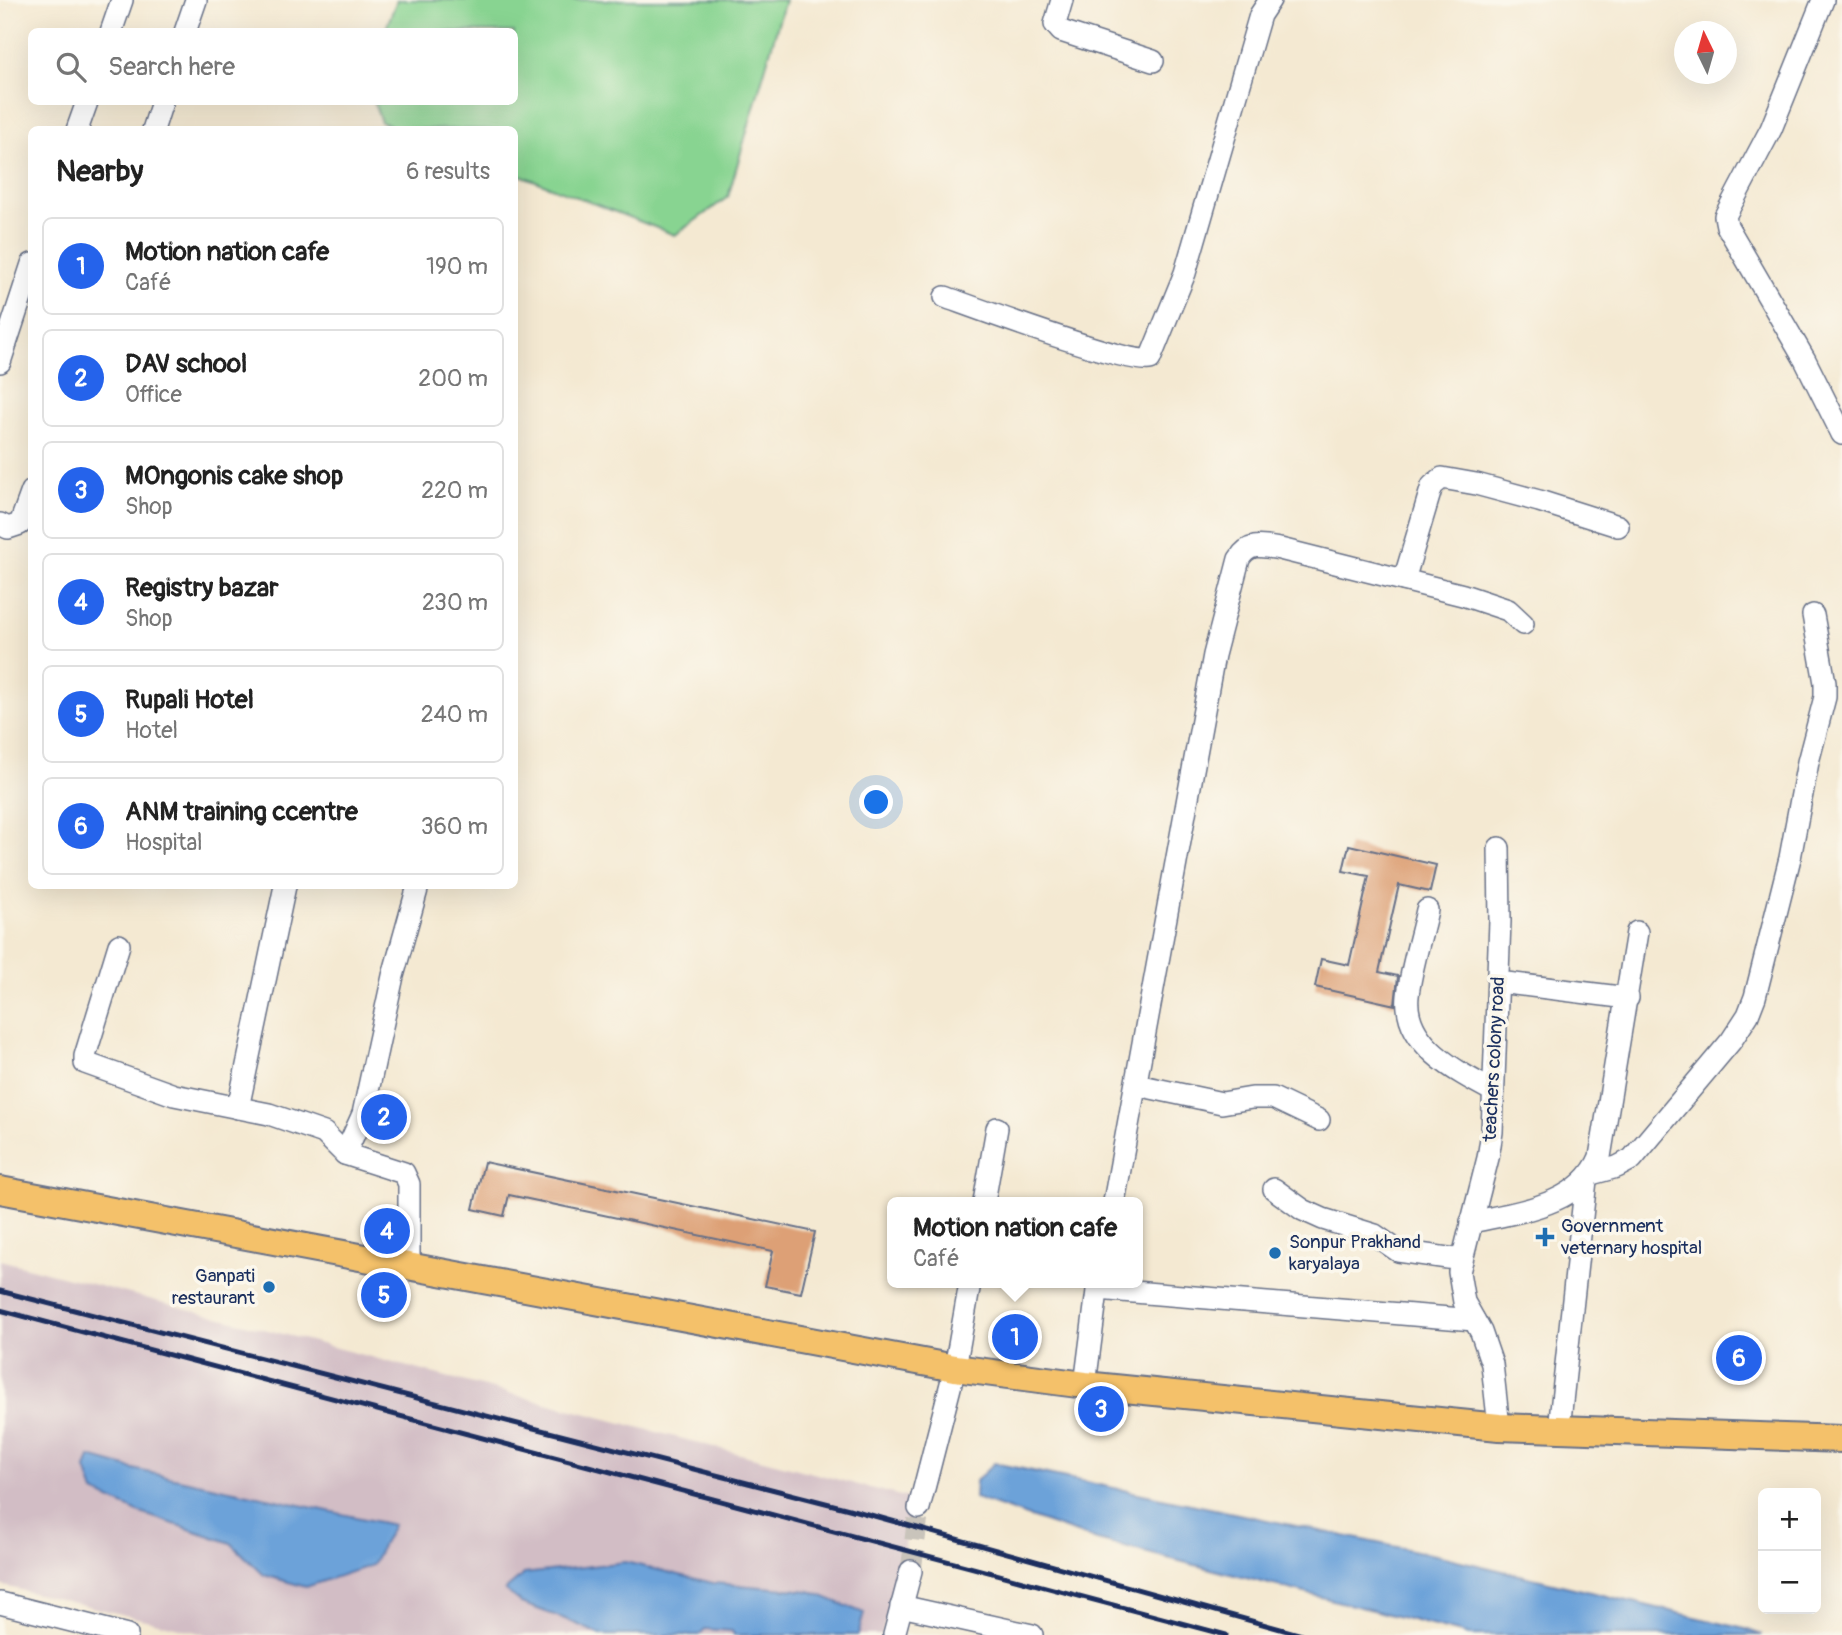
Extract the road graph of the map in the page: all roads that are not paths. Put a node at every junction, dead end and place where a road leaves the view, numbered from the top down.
1 (122, 0) edge
2 (196, 0) edge
3 (1062, 0) edge
4 (1270, 0) edge
5 (1824, 0) edge
6 (112, 28) edge
7 (187, 28) edge
8 (1153, 61) dead end
9 (86, 105) edge
10 (161, 105) edge
11 (78, 126) edge
12 (154, 126) edge
13 (28, 276) edge
14 (945, 298) dead end
15 (0, 362) edge
16 (1842, 434) edge
17 (28, 502) edge
18 (0, 524) edge
19 (1618, 526) dead end
20 (1404, 580) junction
21 (1813, 615) dead end
22 (1523, 624) dead end
23 (1499, 848) dead end
24 (284, 889) edge
25 (417, 889) edge
26 (1427, 910) dead end
27 (1637, 932) dead end
28 (119, 945) dead end
29 (1498, 982) junction
30 (1628, 998) junction
31 (1137, 1084) junction
32 (1493, 1091) junction
33 (237, 1108) junction
34 (1320, 1120) dead end
35 (997, 1128) dead end
36 (345, 1154) junction
37 (1589, 1177) junction
38 (1274, 1189) dead end
39 (0, 1190) edge
40 (985, 1197) edge
41 (1115, 1197) edge
42 (1471, 1222) junction
43 (1462, 1260) junction
44 (409, 1266) junction
45 (969, 1288) edge
46 (1098, 1288) edge
47 (1120, 1288) edge
48 (1474, 1320) junction
49 (955, 1368) junction
50 (1085, 1385) junction
51 (1499, 1427) junction
52 (1559, 1429) junction
53 (1842, 1439) edge
54 (919, 1508) tunnel mouth
55 (911, 1571) tunnel mouth
56 (0, 1603) edge
57 (901, 1606) junction
58 (127, 1635) edge
59 (894, 1635) edge
60 (1032, 1635) edge

1 - 6 street
2 - 7 street
3 - 8 street
4 - 14 street
5 - 16 street
9 - 11 street
10 - 12 street
13 - 15 street
17 - 18 street
19 - 20 street
20 - 22 street
20 - 31 street
21 - 37 street
23 - 29 street, teachers colony road
24 - 33 street
25 - 36 street
26 - 32 street
27 - 30 street
28 - 33 street
29 - 30 street
29 - 32 street, teachers colony road
30 - 37 street
31 - 34 street
31 - 41 street
32 - 42 street, teachers colony road
33 - 36 street
35 - 40 street
36 - 44 street
37 - 42 street
37 - 52 street
38 - 43 street
39 - 44 main road
42 - 43 street, teachers colony road
43 - 48 street, teachers colony road
44 - 49 main road
45 - 49 street
46 - 50 street
47 - 48 street
48 - 51 street, teachers colony road
49 - 50 main road
49 - 54 street
50 - 51 main road
51 - 52 main road
52 - 53 main road
55 - 57 street
56 - 58 street
57 - 59 street
57 - 60 street

